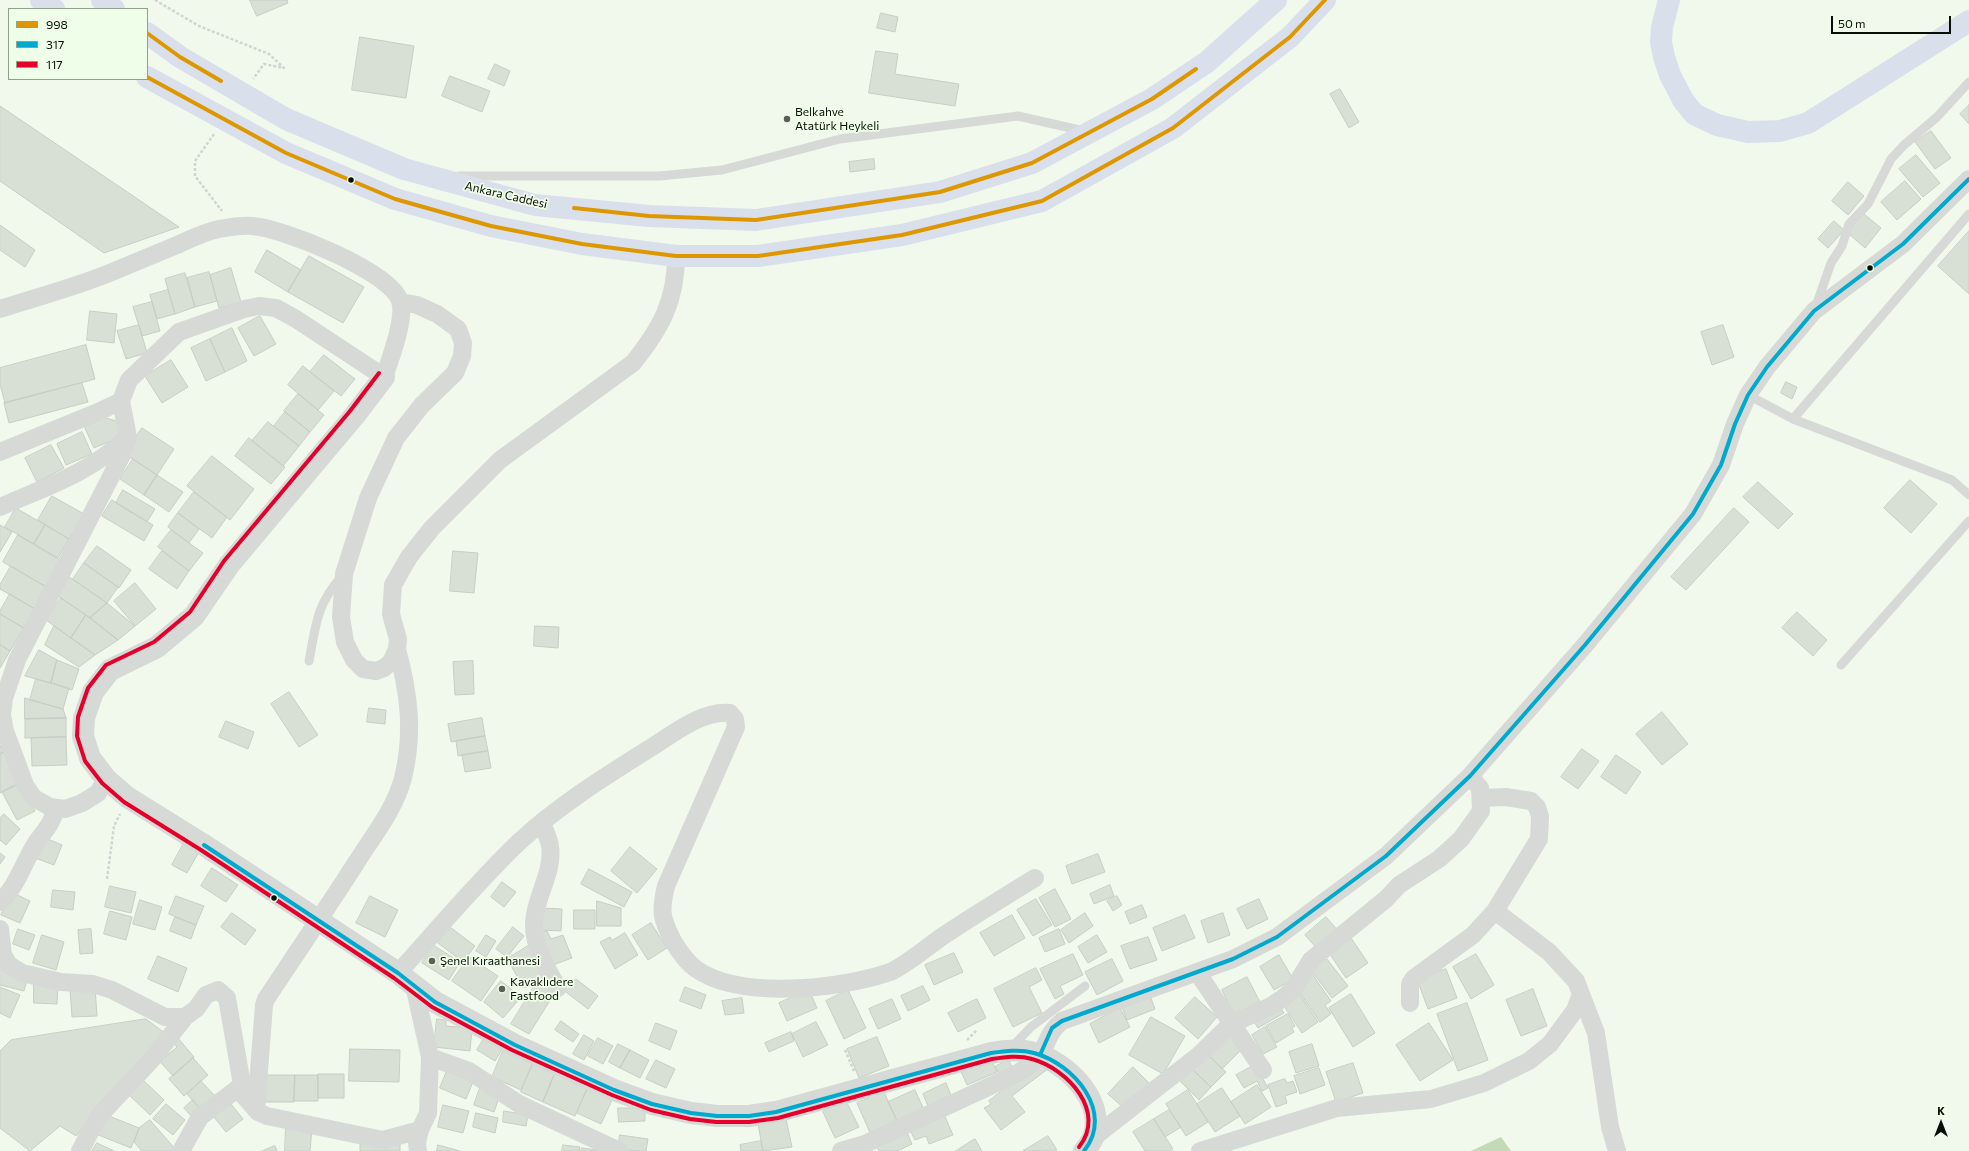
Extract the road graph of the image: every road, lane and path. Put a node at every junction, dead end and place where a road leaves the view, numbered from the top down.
1 (41, 0) edge
2 (102, 0) edge
3 (155, 0) edge
4 (1276, 0) edge
5 (1325, 0) edge
6 (1669, 0) edge
7 (53, 8) edge
8 (113, 8) edge
9 (1969, 21) edge
10 (148, 34) edge
11 (264, 64) dead end
12 (148, 78) edge
13 (1969, 82) edge
14 (1090, 132) junction
15 (195, 161) dead end
16 (428, 176) junction
17 (1969, 179) edge
18 (1969, 214) edge
19 (234, 226) junction
20 (676, 256) junction
21 (401, 302) junction
22 (0, 309) edge
23 (1814, 311) junction
24 (384, 377) junction
25 (1748, 395) junction
26 (121, 401) junction
27 (1794, 419) junction
28 (128, 437) junction
29 (0, 452) edge
30 (1969, 494) edge
31 (0, 508) edge
32 (1969, 521) edge
33 (344, 574) junction
34 (397, 649) junction
35 (309, 661) dead end
36 (1841, 665) dead end
37 (1470, 776) junction
38 (106, 778) junction
39 (127, 797) junction
40 (1481, 798) junction
41 (56, 808) junction
42 (542, 822) junction
43 (1035, 878) dead end
44 (106, 879) dead end
45 (0, 902) edge
46 (1495, 911) junction
47 (318, 922) junction
48 (0, 929) edge
49 (1197, 972) junction
50 (406, 979) junction
51 (1084, 986) dead end
52 (558, 988) dead end
53 (1581, 994) junction
54 (1410, 1003) dead end
55 (185, 1017) junction
56 (1231, 1024) junction
57 (845, 1050) dead end
58 (1008, 1050) junction
59 (1040, 1055) junction
60 (430, 1057) junction
61 (1263, 1070) dead end
62 (241, 1086) junction
63 (857, 1089) junction
64 (256, 1110) junction
65 (420, 1130) junction
66 (1089, 1145) edge
67 (80, 1151) edge
68 (181, 1151) edge
69 (418, 1151) edge
70 (619, 1151) edge
71 (841, 1151) edge
72 (1200, 1151) edge
73 (1617, 1151) edge

1 - 7 highway
2 - 8 highway
3 - 11 path
4 - 14 highway, Ankara Caddesi
5 - 20 highway
6 - 9 highway
10 - 16 highway, Ankara Caddesi
12 - 20 highway
13 - 23 lane
14 - 16 lane
14 - 16 highway, Ankara Caddesi
15 - 19 path
17 - 23 street
18 - 27 lane
19 - 21 street
19 - 22 street
20 - 34 street
21 - 24 street
21 - 33 street
23 - 25 street
24 - 26 street
24 - 38 street
25 - 27 lane
25 - 37 street
26 - 28 street
26 - 29 street
27 - 30 lane
28 - 31 street
28 - 41 street
32 - 36 lane
33 - 34 street
33 - 35 lane
34 - 47 street
37 - 40 street
37 - 49 street
38 - 39 street
38 - 41 street
39 - 44 path
39 - 47 street
40 - 46 street
40 - 56 street
41 - 45 street
42 - 43 street
42 - 50 street
42 - 52 street
46 - 53 street
46 - 54 street
47 - 50 street
47 - 64 street
48 - 55 street
49 - 56 street
49 - 59 street
50 - 60 street
50 - 63 street
51 - 58 lane
53 - 72 street
53 - 73 street
55 - 62 street
55 - 67 street
56 - 61 street
56 - 66 street
57 - 63 path
58 - 59 street
58 - 63 street
59 - 66 street
59 - 71 street
60 - 65 street
60 - 70 street
62 - 64 street
62 - 68 street
64 - 65 street
65 - 69 street

